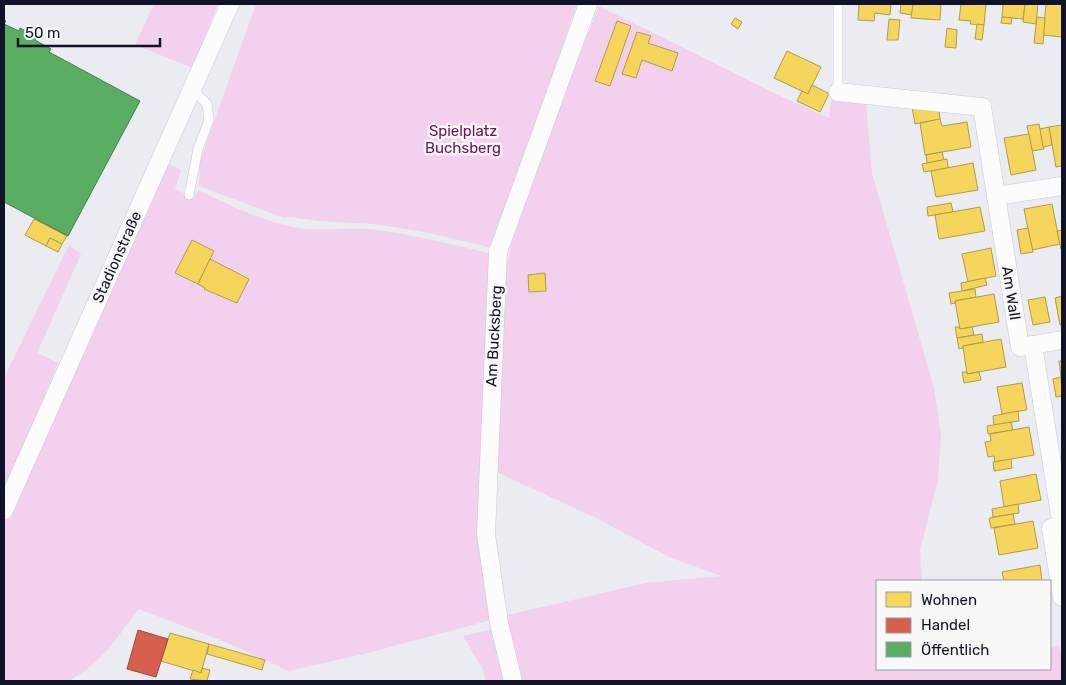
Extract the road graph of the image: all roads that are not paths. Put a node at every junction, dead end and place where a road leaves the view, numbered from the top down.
1 (230, 4) edge
2 (588, 4) edge
3 (838, 4) edge
4 (192, 89) junction
5 (838, 92) joint
6 (1062, 186) edge
7 (189, 195) dead end
8 (996, 196) junction
9 (1062, 340) edge
10 (1033, 345) junction
11 (4, 510) edge
12 (1062, 527) edge
13 (1062, 597) edge
14 (514, 681) edge

1 - 4 street, Stadionstraße
2 - 14 street, Am Bucksberg
3 - 5 lane
4 - 7 lane
4 - 11 street, Stadionstraße
5 - 8 street, Am Wall
6 - 8 street
8 - 10 street, Am Wall
9 - 10 street
10 - 12 street
12 - 13 street

